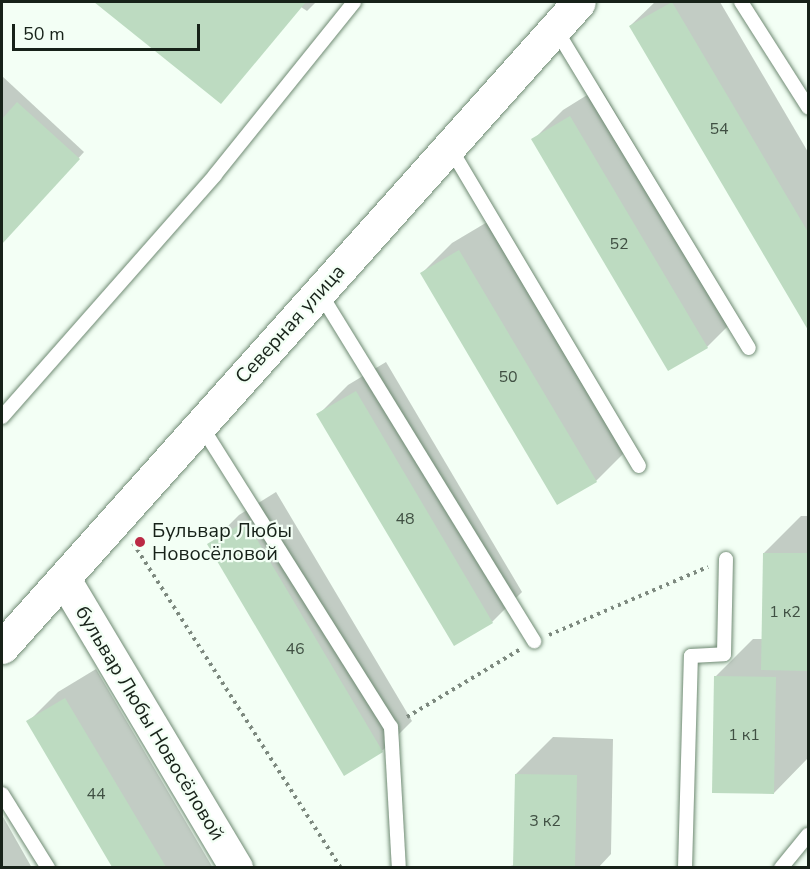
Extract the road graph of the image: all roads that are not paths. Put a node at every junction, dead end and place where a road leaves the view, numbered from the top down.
1 (354, 2) edge
2 (579, 2) edge
3 (741, 2) edge
4 (555, 28) junction
5 (808, 107) edge
6 (449, 146) junction
7 (319, 291) junction
8 (749, 348) dead end
9 (2, 417) edge
10 (200, 424) junction
11 (639, 466) dead end
12 (726, 559) road end
13 (64, 579) junction
14 (534, 641) road end
15 (2, 647) edge
16 (2, 794) edge
17 (808, 834) edge
18 (48, 867) edge
19 (236, 867) edge
20 (399, 867) edge
21 (685, 867) edge
22 (781, 867) edge

1 - 9 lane
2 - 4 street, Северная улица
3 - 5 lane
4 - 6 street, Северная улица
4 - 8 lane
6 - 7 street, Северная улица
6 - 11 lane
7 - 10 street, Северная улица
7 - 14 lane
10 - 13 street, Северная улица
10 - 20 lane
12 - 21 lane
13 - 15 street, Северная улица
13 - 19 street, бульвар Любы Новосёловой
16 - 18 lane
17 - 22 lane

